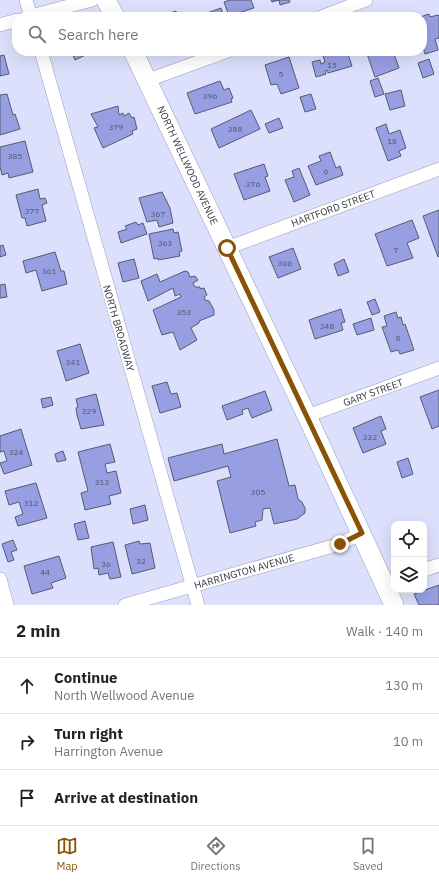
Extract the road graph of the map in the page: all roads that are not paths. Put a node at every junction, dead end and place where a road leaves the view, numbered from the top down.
1 (26, 0) edge
2 (92, 0) edge
3 (106, 0) edge
4 (366, 0) edge
5 (29, 12) edge
6 (48, 12) edge
7 (112, 12) edge
8 (334, 12) edge
9 (12, 21) edge
10 (0, 25) edge
11 (42, 56) edge
12 (136, 56) edge
13 (214, 56) edge
14 (148, 80) junction
15 (439, 169) edge
16 (227, 248) junction
17 (439, 368) edge
18 (307, 416) junction
19 (362, 533) junction
20 (439, 565) edge
21 (427, 569) edge
22 (0, 579) edge
23 (389, 582) edge
24 (192, 586) junction
25 (7, 605) edge
26 (125, 605) edge
27 (198, 605) edge
28 (394, 605) edge

1 - 5 street
2 - 6 street
3 - 7 main road
4 - 8 street
9 - 10 street
11 - 24 street, NORTH BROADWAY
12 - 14 main road, NORTH WELLWOOD AVENUE
13 - 14 street
14 - 16 main road, NORTH WELLWOOD AVENUE
15 - 16 street, HARTFORD STREET
16 - 18 main road, NORTH WELLWOOD AVENUE
17 - 18 street, GARY STREET
18 - 19 main road, NORTH WELLWOOD AVENUE
19 - 23 main road, NORTH WELLWOOD AVENUE
19 - 24 street, HARRINGTON AVENUE
20 - 21 street
22 - 25 street
23 - 28 main road, NORTH WELLWOOD AVENUE
24 - 26 street, HARRINGTON AVENUE
24 - 27 street, NORTH BROADWAY

